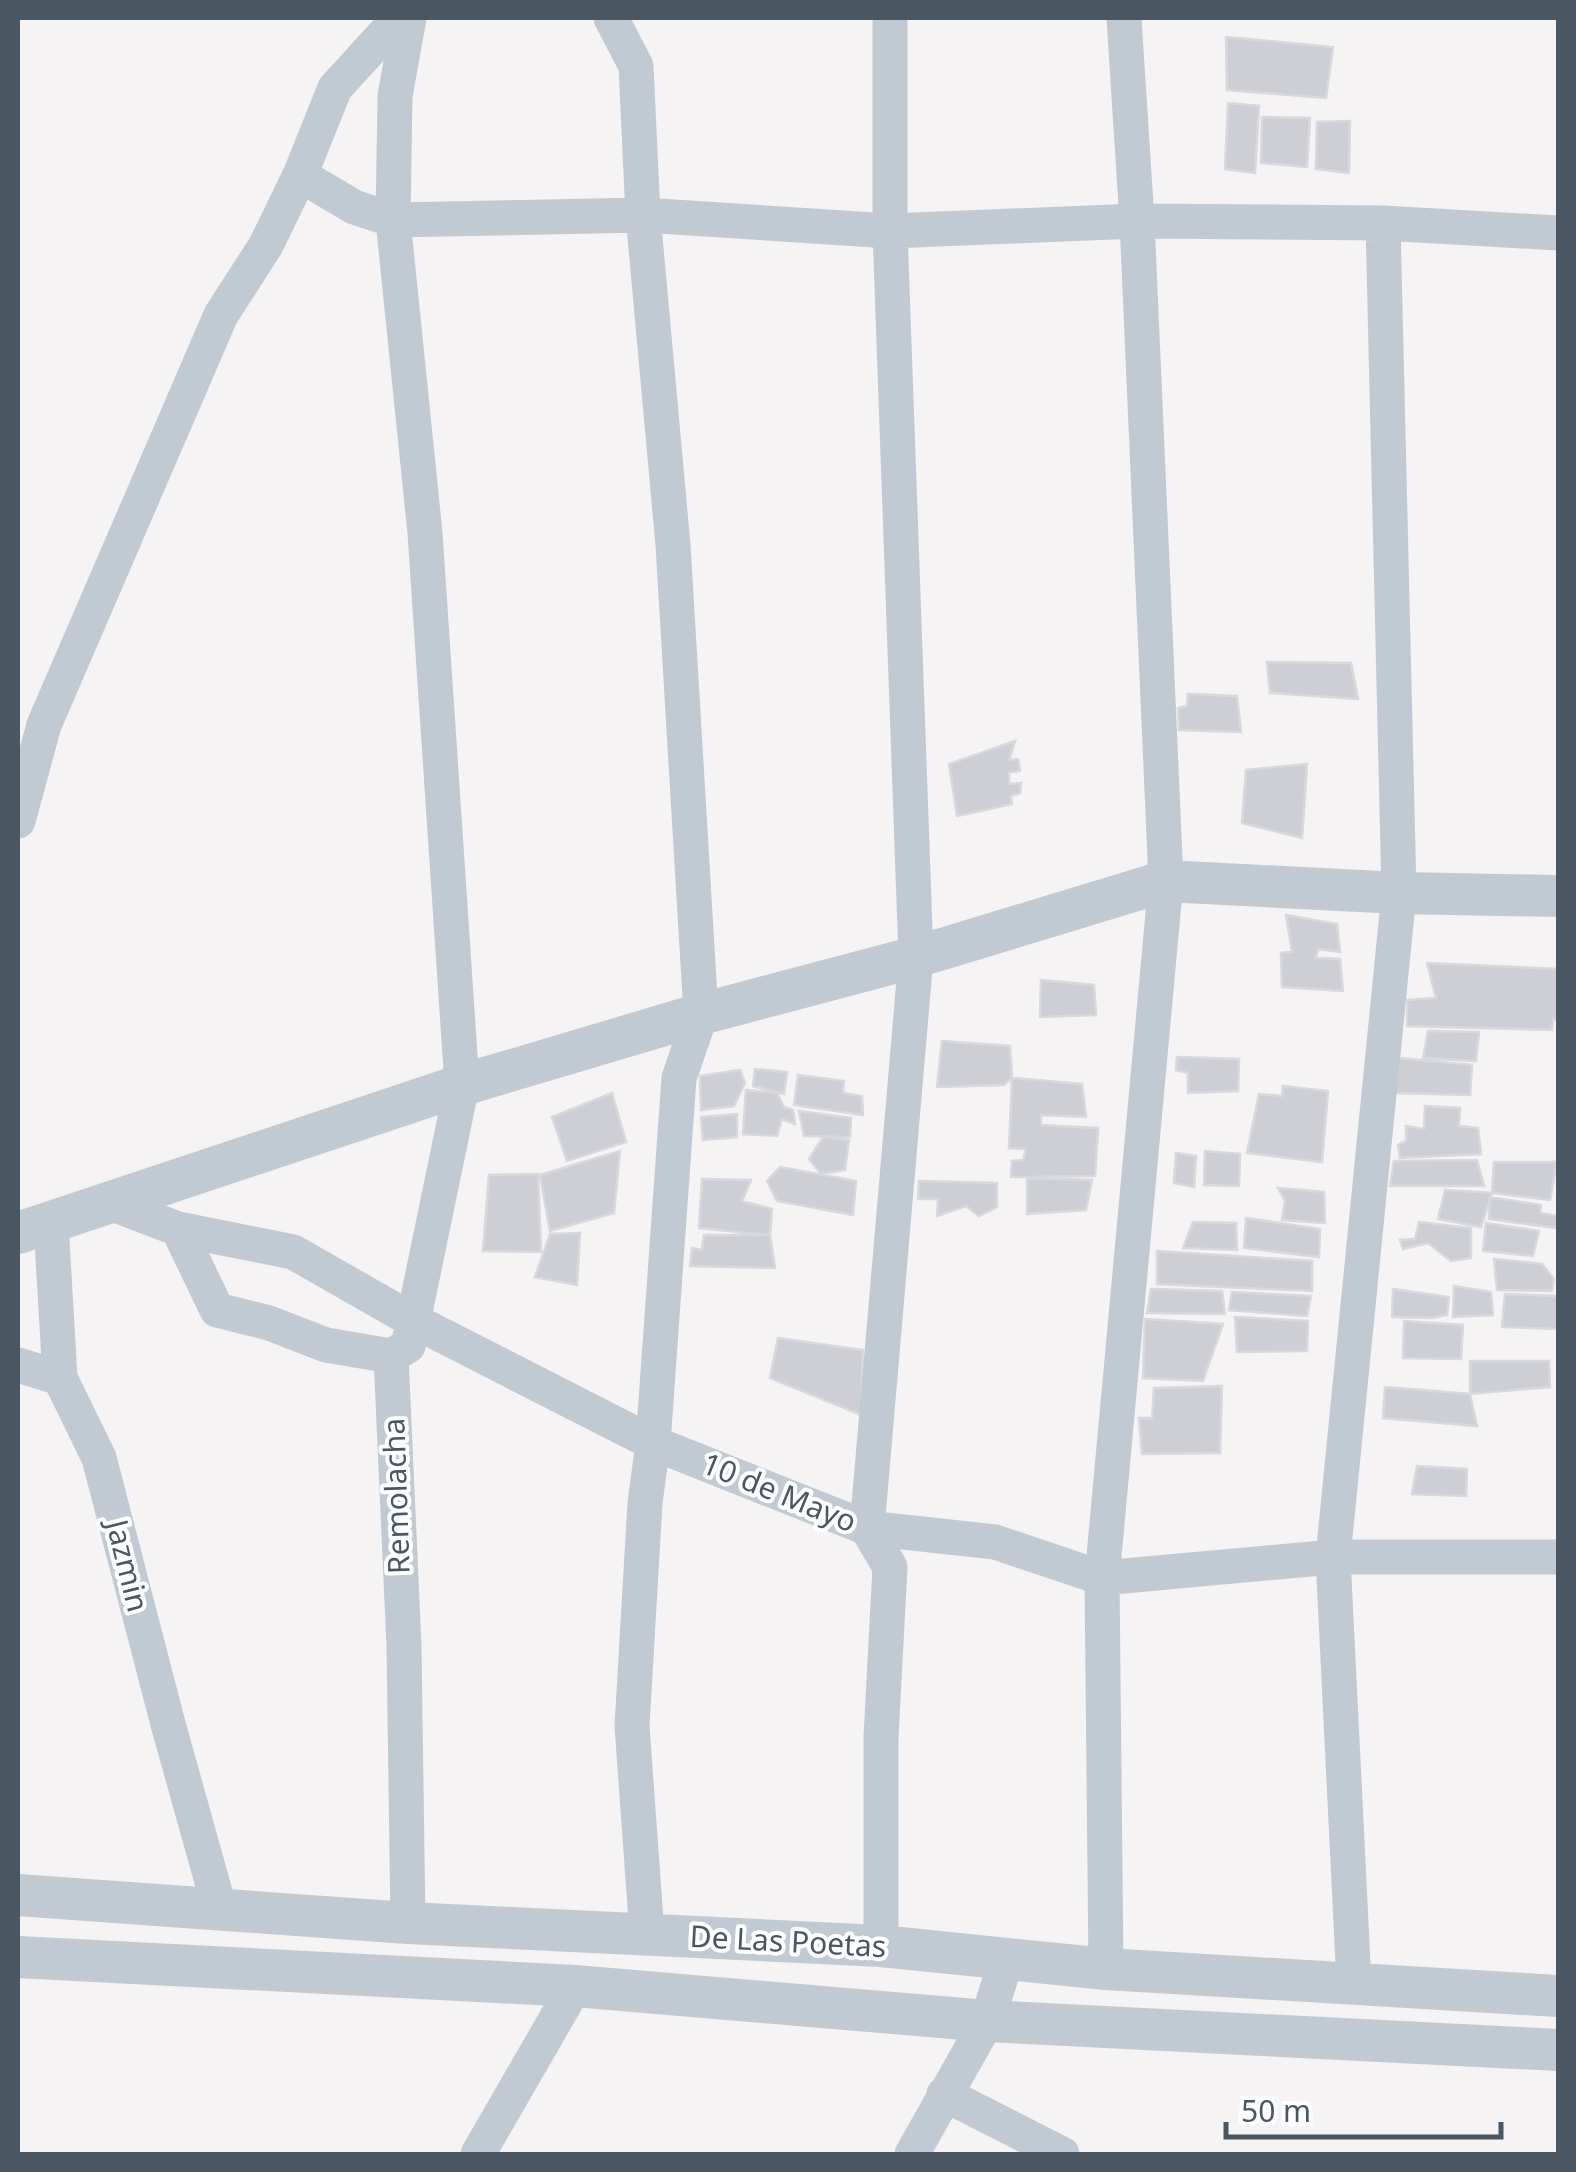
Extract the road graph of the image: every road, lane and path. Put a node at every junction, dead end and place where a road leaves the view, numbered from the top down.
1 (395, 18) edge
2 (408, 18) edge
3 (612, 18) edge
4 (890, 18) edge
5 (1124, 18) edge
6 (300, 176) junction
7 (644, 215) junction
8 (393, 220) junction
9 (1137, 221) junction
10 (1383, 223) junction
11 (890, 231) junction
12 (1558, 232) edge
13 (18, 822) edge
14 (1166, 881) junction
15 (1399, 893) junction
16 (1558, 896) edge
17 (916, 957) junction
18 (701, 1014) junction
19 (462, 1085) junction
20 (110, 1202) junction
21 (34, 1228) edge
22 (178, 1229) junction
23 (414, 1321) junction
24 (391, 1356) junction
25 (18, 1365) edge
26 (60, 1378) junction
27 (653, 1442) junction
28 (867, 1528) junction
29 (1333, 1557) junction
30 (1558, 1557) edge
31 (1102, 1578) junction
32 (18, 1895) edge
33 (220, 1910) junction
34 (408, 1923) junction
35 (647, 1934) junction
36 (882, 1946) junction
37 (18, 1957) edge
38 (1006, 1958) junction
39 (1106, 1969) junction
40 (1354, 1984) junction
41 (575, 1986) junction
42 (1558, 1996) edge
43 (987, 2020) junction
44 (1558, 2050) edge
45 (944, 2094) junction
46 (478, 2154) edge
47 (912, 2154) edge
48 (1062, 2154) edge

1 - 6 street
2 - 8 street
3 - 7 street
4 - 11 street
5 - 9 street
6 - 8 street
6 - 13 street
7 - 8 street
7 - 11 street
7 - 18 street
8 - 19 street
9 - 10 street
9 - 11 street
9 - 14 street
10 - 12 street
10 - 15 street
11 - 17 street
14 - 15 street
14 - 17 street
14 - 31 street
15 - 16 street
15 - 29 street
17 - 18 street
17 - 28 street
18 - 19 street
18 - 27 street
19 - 20 street
19 - 23 street
20 - 21 street
20 - 22 street, 10 de Mayo
21 - 26 street, Jazmin
22 - 23 street, 10 de Mayo
22 - 24 street
23 - 24 street
23 - 27 street, 10 de Mayo
24 - 34 street, Remolacha
25 - 26 street
26 - 33 street, Jazmin
27 - 28 street, 10 de Mayo
27 - 35 street
28 - 31 street, 10 de Mayo
28 - 36 street
29 - 30 street, 10 de Mayo
29 - 31 street, 10 de Mayo
29 - 40 street
31 - 39 street
32 - 33 street, De Las Poetas
33 - 34 street, De Las Poetas
34 - 35 street, De Las Poetas
35 - 36 street, De Las Poetas
36 - 38 street, De Las Poetas
37 - 41 street, De Las Poetas
38 - 39 street, De Las Poetas
38 - 43 street
39 - 40 street, De Las Poetas
40 - 42 street, De Las Poetas
41 - 43 street, De Las Poetas
41 - 46 street
43 - 44 street, De Las Poetas
43 - 45 street
45 - 47 street
45 - 48 street

